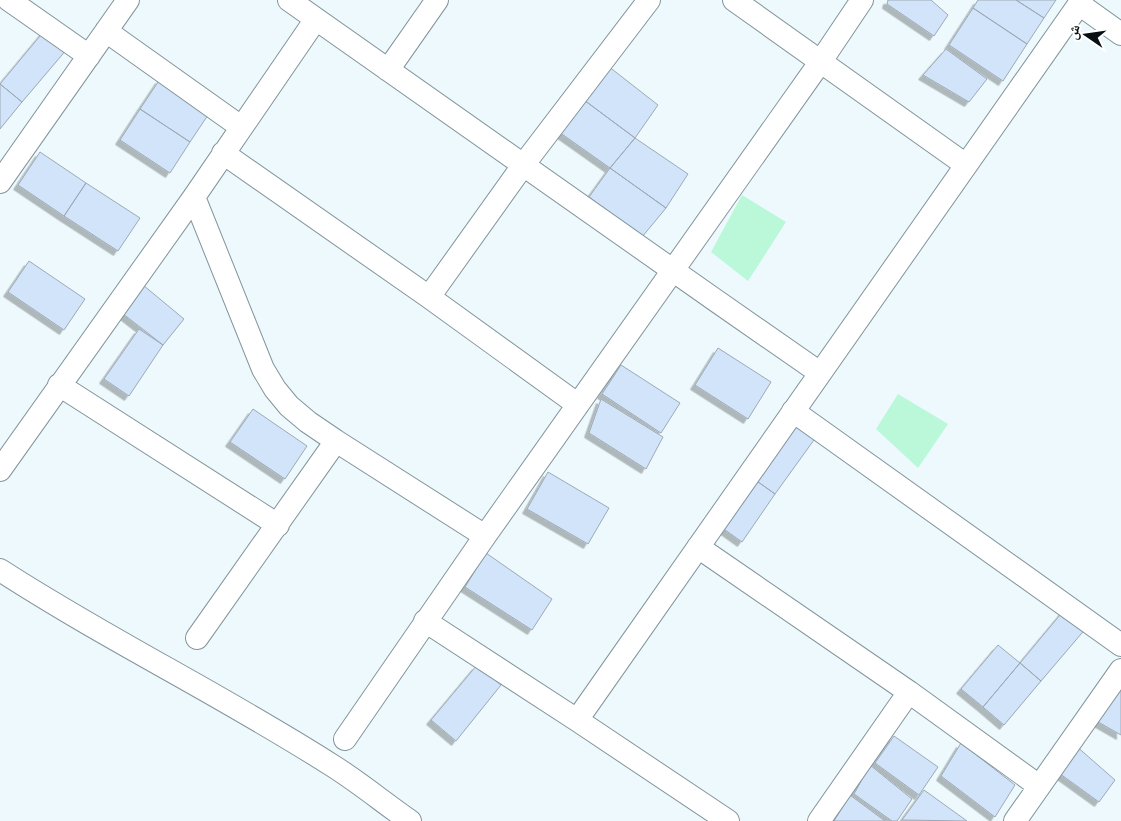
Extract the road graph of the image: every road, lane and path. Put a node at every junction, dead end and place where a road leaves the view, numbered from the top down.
1 (9, 0) edge
2 (128, 0) edge
3 (289, 0) edge
4 (437, 0) edge
5 (649, 0) edge
6 (734, 0) edge
7 (862, 0) edge
8 (1080, 2) edge
9 (316, 19) junction
10 (106, 32) junction
11 (1121, 34) edge
12 (89, 56) junction
13 (821, 61) junction
14 (388, 70) junction
15 (241, 127) junction
16 (223, 153) junction
17 (524, 164) junction
18 (966, 165) junction
19 (0, 182) edge
20 (194, 197) junction
21 (672, 270) junction
22 (429, 297) junction
23 (820, 373) junction
24 (60, 385) junction
25 (577, 404) junction
26 (794, 411) junction
27 (336, 441) junction
28 (0, 470) edge
29 (278, 525) junction
30 (484, 536) junction
31 (698, 547) junction
32 (0, 570) edge
33 (425, 621) junction
34 (197, 638) dead end
35 (1121, 645) edge
36 (1121, 670) edge
37 (909, 692) junction
38 (577, 720) junction
39 (345, 740) dead end
40 (1039, 786) junction
41 (410, 821) edge
42 (728, 821) edge
43 (819, 821) edge
44 (1015, 821) edge

1 - 12 street
2 - 10 street
3 - 9 street
4 - 14 street
5 - 17 street
6 - 13 street
7 - 13 street
8 - 11 street
8 - 18 street
9 - 14 street
9 - 15 street
10 - 12 street
10 - 15 street
12 - 19 street
13 - 18 street
13 - 21 street
14 - 17 street
15 - 16 street
16 - 20 street
16 - 22 street
17 - 21 street
17 - 22 street
18 - 23 street
20 - 24 street
20 - 27 street
21 - 23 street
21 - 25 street
22 - 25 street
23 - 26 street
24 - 28 street
24 - 29 street
25 - 30 street
26 - 31 street
26 - 35 street
27 - 29 street
27 - 30 street
29 - 34 street
30 - 33 street
31 - 37 street
31 - 38 street
32 - 41 street
33 - 38 street
33 - 39 street
36 - 40 street
37 - 40 street
37 - 43 street
38 - 42 street
40 - 44 street

